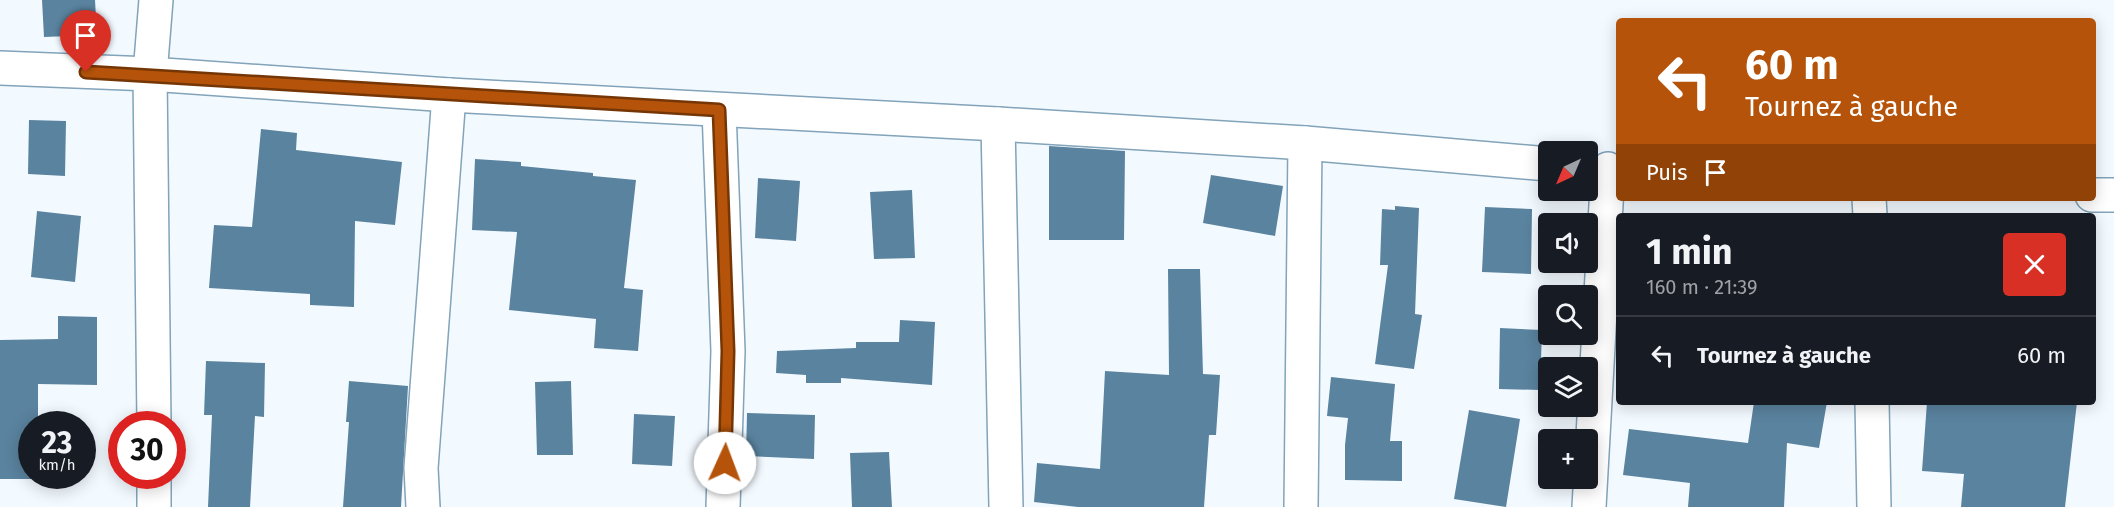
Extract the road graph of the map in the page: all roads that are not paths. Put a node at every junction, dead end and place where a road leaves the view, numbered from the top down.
1 (156, 0) edge
2 (0, 68) edge
3 (150, 74) junction
4 (449, 95) junction
5 (719, 110) junction
6 (998, 124) junction
7 (1305, 142) junction
8 (1538, 163) edge
9 (1604, 169) edge
10 (2096, 195) edge
11 (2114, 195) edge
12 (1872, 405) edge
13 (154, 411) edge
14 (154, 489) edge
15 (154, 507) edge
16 (423, 507) edge
17 (723, 507) edge
18 (1006, 507) edge
19 (1301, 507) edge
20 (1589, 507) edge
21 (1874, 507) edge

1 - 3 street
2 - 3 street
3 - 4 street
3 - 13 street
4 - 5 street
4 - 16 street
5 - 6 street
5 - 17 street
6 - 7 street
6 - 18 street
7 - 8 street
7 - 19 street
9 - 20 street
10 - 11 street
12 - 21 street
14 - 15 street

